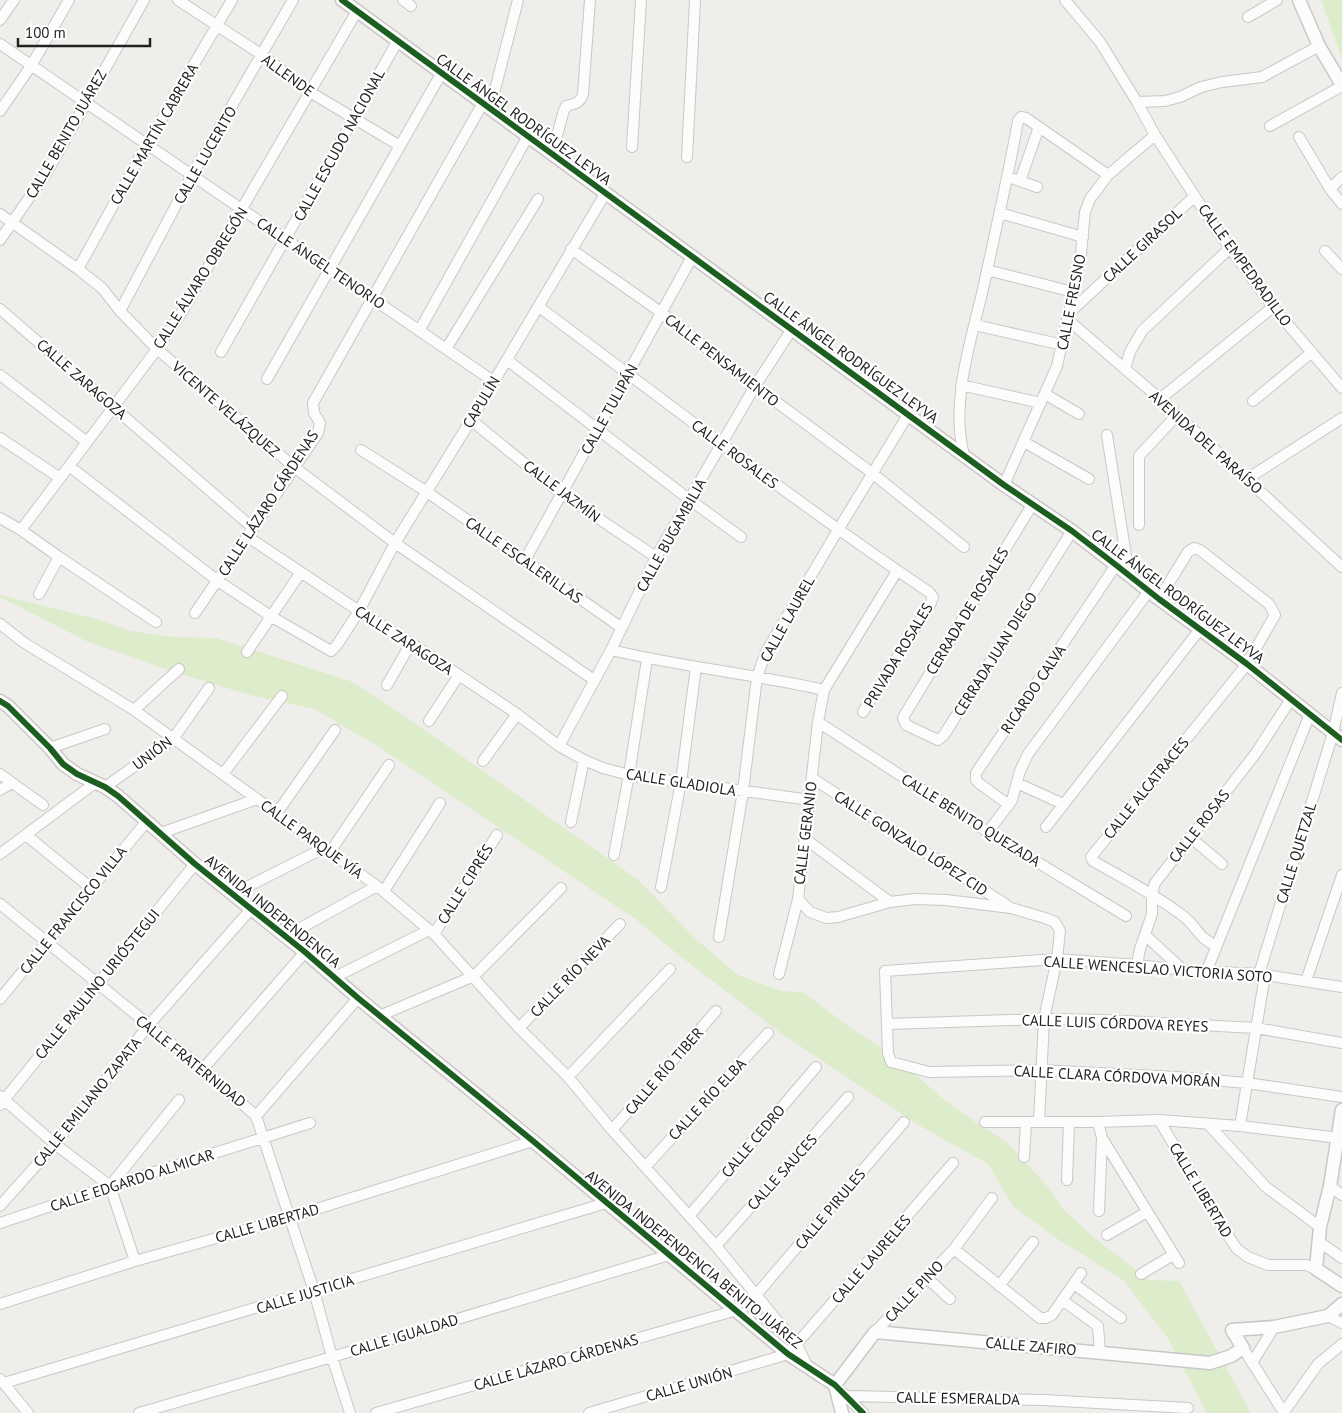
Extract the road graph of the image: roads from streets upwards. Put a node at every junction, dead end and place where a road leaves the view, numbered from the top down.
1 (14, 0) edge
2 (69, 0) edge
3 (144, 0) edge
4 (178, 0) edge
5 (232, 0) edge
6 (293, 0) edge
7 (342, 0) edge
8 (518, 0) edge
9 (590, 0) edge
10 (641, 0) edge
11 (695, 0) edge
12 (1065, 0) edge
13 (1277, 0) edge
14 (1299, 0) edge
15 (356, 11) junction
16 (1248, 17) dead end
17 (0, 20) edge
18 (216, 25) junction
19 (397, 42) junction
20 (0, 44) edge
21 (1319, 46) junction
22 (262, 55) junction
23 (31, 66) junction
24 (442, 74) junction
25 (1342, 86) edge
26 (310, 92) junction
27 (85, 102) junction
28 (1137, 102) junction
29 (486, 106) junction
30 (0, 111) edge
31 (353, 118) junction
32 (1270, 126) dead end
33 (1039, 127) junction
34 (1155, 135) junction
35 (528, 136) junction
36 (1299, 137) dead end
37 (147, 144) junction
38 (400, 146) junction
39 (632, 147) dead end
40 (552, 154) junction
41 (687, 157) dead end
42 (192, 175) junction
43 (1108, 175) junction
44 (1008, 177) junction
45 (1342, 177) edge
46 (1020, 181) junction
47 (1037, 187) dead end
48 (1330, 189) junction
49 (605, 194) junction
50 (1194, 196) junction
51 (538, 199) dead end
52 (1342, 204) edge
53 (242, 210) junction
54 (1000, 213) junction
55 (0, 214) edge
56 (12, 223) junction
57 (1083, 237) junction
58 (286, 239) junction
59 (0, 240) edge
60 (1230, 248) junction
61 (571, 249) junction
62 (1325, 251) dead end
63 (692, 257) junction
64 (78, 269) junction
65 (1342, 269) edge
66 (987, 270) junction
67 (330, 271) junction
68 (1074, 292) junction
69 (372, 298) junction
70 (538, 307) junction
71 (1273, 307) junction
72 (0, 309) edge
73 (120, 311) junction
74 (662, 313) junction
75 (1067, 317) junction
76 (975, 325) junction
77 (792, 329) junction
78 (419, 331) junction
79 (1063, 345) junction
80 (157, 349) junction
81 (446, 349) junction
82 (221, 352) dead end
83 (1312, 352) junction
84 (507, 360) junction
85 (1125, 369) junction
86 (629, 374) junction
87 (0, 375) edge
88 (267, 380) dead end
89 (493, 381) junction
90 (755, 386) junction
91 (961, 386) junction
92 (1342, 388) edge
93 (1043, 399) junction
94 (1160, 399) junction
95 (1253, 401) dead end
96 (114, 406) junction
97 (908, 414) junction
98 (1079, 414) dead end
99 (1177, 415) junction
100 (1342, 418) edge
101 (471, 420) junction
102 (598, 429) junction
103 (1107, 435) dead end
104 (0, 438) edge
105 (87, 442) junction
106 (1024, 442) junction
107 (722, 445) junction
108 (361, 450) dead end
109 (964, 454) junction
110 (69, 466) junction
111 (294, 467) junction
112 (872, 473) junction
113 (60, 478) junction
114 (1089, 479) dead end
115 (1246, 479) junction
116 (1004, 485) junction
117 (427, 492) junction
118 (562, 494) junction
119 (690, 500) junction
120 (1032, 504) junction
121 (0, 518) edge
122 (1139, 525) dead end
123 (21, 530) junction
124 (838, 530) junction
125 (1072, 531) junction
126 (251, 533) junction
127 (741, 537) dead end
128 (396, 543) junction
129 (964, 547) dead end
130 (59, 557) junction
131 (656, 557) junction
132 (525, 560) junction
133 (1116, 565) junction
134 (1342, 567) edge
135 (897, 571) junction
136 (301, 572) junction
137 (1129, 575) junction
138 (218, 581) junction
139 (1149, 590) junction
140 (39, 594) dead end
141 (933, 597) joint
142 (1159, 599) junction
143 (359, 611) junction
144 (195, 612) dead end
145 (272, 617) junction
146 (156, 622) dead end
147 (0, 624) edge
148 (622, 628) junction
149 (1201, 628) junction
150 (411, 643) junction
151 (612, 650) junction
152 (247, 652) dead end
153 (647, 659) junction
154 (1247, 664) junction
155 (696, 667) junction
156 (178, 669) dead end
157 (459, 676) junction
158 (758, 677) junction
159 (594, 680) junction
160 (387, 685) dead end
161 (209, 688) dead end
162 (824, 690) junction
163 (0, 693) edge
164 (1342, 693) edge
165 (282, 696) dead end
166 (1291, 699) junction
167 (4, 703) edge
168 (134, 710) junction
169 (863, 712) dead end
170 (517, 714) junction
171 (1310, 714) junction
172 (903, 718) joint
173 (429, 722) dead end
174 (818, 722) junction
175 (105, 729) dead end
176 (335, 730) dead end
177 (1337, 736) edge
178 (173, 739) junction
179 (559, 746) junction
180 (50, 748) junction
181 (584, 760) junction
182 (483, 761) dead end
183 (389, 765) dead end
184 (0, 774) edge
185 (222, 774) junction
186 (629, 775) junction
187 (812, 778) junction
188 (680, 782) junction
189 (12, 783) junction
190 (1017, 783) junction
191 (100, 785) junction
192 (0, 790) edge
193 (742, 791) junction
194 (257, 799) junction
195 (810, 800) junction
196 (440, 803) dead end
197 (1064, 804) junction
198 (43, 805) dead end
199 (1009, 805) junction
200 (277, 813) junction
201 (147, 821) junction
202 (571, 822) dead end
203 (1046, 827) dead end
204 (988, 832) junction
205 (161, 834) junction
206 (26, 835) junction
207 (496, 835) dead end
208 (1190, 836) junction
209 (804, 838) junction
210 (327, 850) junction
211 (0, 854) edge
212 (614, 855) dead end
213 (195, 864) junction
214 (1222, 864) dead end
215 (1342, 875) edge
216 (661, 887) dead end
217 (91, 888) junction
218 (561, 888) dead end
219 (380, 889) junction
220 (1152, 893) junction
221 (233, 894) junction
222 (798, 899) junction
223 (890, 902) junction
224 (0, 904) edge
225 (252, 908) junction
226 (1011, 908) junction
227 (1126, 916) dead end
228 (620, 924) dead end
229 (432, 932) junction
230 (1145, 935) junction
231 (286, 936) junction
232 (719, 936) dead end
233 (47, 943) junction
234 (1216, 946) junction
235 (305, 952) junction
236 (1057, 959) junction
237 (1137, 964) junction
238 (670, 969) dead end
239 (1183, 970) junction
240 (1207, 970) junction
241 (779, 974) dead end
242 (1262, 974) junction
243 (474, 976) junction
244 (334, 977) junction
245 (1306, 981) junction
246 (97, 984) junction
247 (1342, 987) edge
248 (358, 998) junction
249 (0, 999) edge
250 (716, 1012) dead end
251 (380, 1016) junction
252 (1044, 1019) junction
253 (887, 1024) junction
254 (148, 1026) junction
255 (519, 1028) junction
256 (1256, 1028) junction
257 (768, 1033) dead end
258 (1342, 1044) edge
259 (891, 1062) joint
260 (816, 1066) dead end
261 (203, 1069) junction
262 (1041, 1070) junction
263 (568, 1077) junction
264 (1247, 1083) junction
265 (848, 1097) dead end
266 (1342, 1097) edge
267 (1, 1100) edge
268 (179, 1100) dead end
269 (1342, 1110) edge
270 (256, 1116) junction
271 (1159, 1120) junction
272 (904, 1122) dead end
273 (985, 1122) dead end
274 (1026, 1122) junction
275 (1039, 1122) junction
276 (1069, 1122) junction
277 (1098, 1122) junction
278 (310, 1123) dead end
279 (1208, 1124) junction
280 (1240, 1126) junction
281 (612, 1130) junction
282 (264, 1138) junction
283 (1102, 1138) junction
284 (1340, 1140) edge
285 (533, 1141) junction
286 (55, 1144) junction
287 (1024, 1157) dead end
288 (953, 1163) dead end
289 (646, 1166) junction
290 (1068, 1180) dead end
291 (110, 1186) junction
292 (1330, 1186) junction
293 (1342, 1195) edge
294 (992, 1198) dead end
295 (606, 1203) junction
296 (0, 1206) edge
297 (1099, 1211) dead end
298 (1147, 1212) junction
299 (689, 1216) junction
300 (291, 1217) junction
301 (0, 1223) edge
302 (1320, 1227) junction
303 (1107, 1235) dead end
304 (1318, 1241) junction
305 (1033, 1242) dead end
306 (716, 1246) junction
307 (954, 1248) junction
308 (669, 1255) junction
309 (1342, 1258) edge
310 (135, 1261) junction
311 (1316, 1270) junction
312 (1081, 1273) dead end
313 (1141, 1274) dead end
314 (927, 1278) junction
315 (1074, 1284) junction
316 (999, 1286) junction
317 (1342, 1286) edge
318 (314, 1291) junction
319 (756, 1295) junction
320 (950, 1299) dead end
321 (1062, 1300) junction
322 (0, 1304) edge
323 (1342, 1304) edge
324 (736, 1310) junction
325 (1328, 1316) junction
326 (1120, 1318) dead end
327 (1342, 1323) edge
328 (1274, 1327) junction
329 (875, 1332) junction
330 (1342, 1344) edge
331 (797, 1345) junction
332 (1243, 1348) junction
333 (1100, 1352) junction
334 (788, 1354) junction
335 (332, 1357) junction
336 (1252, 1363) junction
337 (807, 1366) junction
338 (2, 1381) edge
339 (835, 1385) junction
340 (847, 1396) junction
341 (1188, 1408) dead end
342 (1284, 1412) edge
343 (28, 1413) edge
344 (139, 1413) edge
345 (350, 1413) edge
346 (376, 1413) edge
347 (589, 1413) edge
348 (842, 1413) edge
349 (862, 1413) edge

1 - 17 street
2 - 23 street
3 - 27 street, CALLE BENITO JUÁREZ
4 - 18 street, ALLENDE
5 - 18 street, CALLE MARTÍN CABRERA
6 - 22 street, CALLE LUCERITO
7 - 15 street, CALLE ÁNGEL RODRÍGUEZ LEYVA
8 - 29 street, CALLE LÁZARO CÁRDENAS
9 - 40 street
10 - 39 street
11 - 41 street
12 - 28 street, CALLE EMPEDRADILLO
13 - 16 street
14 - 21 street
15 - 19 street, CALLE ÁNGEL RODRÍGUEZ LEYVA
15 - 26 street, CALLE ÁLVARO OBREGÓN
18 - 22 street, ALLENDE
18 - 37 street, CALLE MARTÍN CABRERA
19 - 24 street, CALLE ÁNGEL RODRÍGUEZ LEYVA
19 - 31 street, CALLE ESCUDO NACIONAL
20 - 23 street, CALLE ÁNGEL TENORIO
21 - 25 street
21 - 28 street
22 - 26 street, ALLENDE
22 - 42 street, CALLE LUCERITO
23 - 27 street, CALLE ÁNGEL TENORIO
23 - 30 street
24 - 29 street, CALLE ÁNGEL RODRÍGUEZ LEYVA
24 - 38 street
25 - 32 street
26 - 31 street, ALLENDE
26 - 53 street, CALLE ÁLVARO OBREGÓN
27 - 37 street, CALLE ÁNGEL TENORIO
27 - 56 street, CALLE BENITO JUÁREZ
28 - 34 street, CALLE EMPEDRADILLO
29 - 35 street, CALLE ÁNGEL RODRÍGUEZ LEYVA
29 - 69 street, CALLE LÁZARO CÁRDENAS
31 - 38 street, ALLENDE
31 - 58 street, CALLE ESCUDO NACIONAL
33 - 43 street
33 - 44 street
33 - 46 street
34 - 43 street, CALLE FRESNO
34 - 50 street, CALLE EMPEDRADILLO
35 - 40 street, CALLE ÁNGEL RODRÍGUEZ LEYVA
35 - 78 street
36 - 48 street
37 - 42 street, CALLE ÁNGEL TENORIO
37 - 64 street, CALLE MARTÍN CABRERA
38 - 67 street
40 - 49 street, CALLE ÁNGEL RODRÍGUEZ LEYVA
42 - 53 street, CALLE ÁNGEL TENORIO
42 - 73 street, CALLE LUCERITO
43 - 57 street, CALLE FRESNO
44 - 46 street
44 - 54 street
45 - 48 street
46 - 47 street
48 - 52 street
49 - 61 street, CAPULÍN
49 - 63 street, CALLE ÁNGEL RODRÍGUEZ LEYVA
50 - 60 street, CALLE EMPEDRADILLO
50 - 75 street, CALLE GIRASOL
51 - 81 street
53 - 58 street, CALLE ÁNGEL TENORIO
53 - 80 street, CALLE ÁLVARO OBREGÓN
54 - 57 street
54 - 66 street
55 - 56 street, VICENTE VELÁZQUEZ
56 - 59 street, CALLE BENITO JUÁREZ
56 - 64 street, VICENTE VELÁZQUEZ
57 - 68 street, CALLE FRESNO
58 - 67 street, CALLE ÁNGEL TENORIO
58 - 82 street, CALLE ESCUDO NACIONAL
60 - 71 street, CALLE EMPEDRADILLO
60 - 85 street
61 - 70 street, CAPULÍN
61 - 74 street, CALLE PENSAMIENTO
62 - 65 street
63 - 74 street, CALLE TULIPÁN
63 - 77 street, CALLE ÁNGEL RODRÍGUEZ LEYVA
64 - 73 street, VICENTE VELÁZQUEZ
66 - 68 street
66 - 76 street
67 - 69 street, CALLE ÁNGEL TENORIO
67 - 88 street
68 - 75 street, CALLE FRESNO
69 - 78 street, CALLE ÁNGEL TENORIO
69 - 111 street, CALLE LÁZARO CÁRDENAS
70 - 84 street, CAPULÍN
70 - 86 street, CALLE ROSALES
71 - 83 street, CALLE EMPEDRADILLO
71 - 94 street
72 - 96 street, CALLE ZARAGOZA
73 - 80 street, VICENTE VELÁZQUEZ
74 - 86 street, CALLE TULIPÁN
74 - 90 street, CALLE PENSAMIENTO
75 - 79 street, CALLE FRESNO
75 - 85 street, AVENIDA DEL PARAÍSO
76 - 79 street
76 - 91 street
77 - 90 street, CALLE BUGAMBILIA
77 - 97 street, CALLE ÁNGEL RODRÍGUEZ LEYVA
78 - 81 street, CALLE ÁNGEL TENORIO
79 - 93 street, CALLE FRESNO
80 - 96 street, CALLE ÁLVARO OBREGÓN
80 - 111 street, VICENTE VELÁZQUEZ
81 - 89 street, CALLE ÁNGEL TENORIO
83 - 92 street, CALLE EMPEDRADILLO
83 - 95 street
84 - 89 street, CAPULÍN
84 - 102 street
85 - 94 street, AVENIDA DEL PARAÍSO
86 - 102 street, CALLE TULIPÁN
86 - 107 street, CALLE ROSALES
87 - 105 street
89 - 101 street, CAPULÍN
90 - 107 street, CALLE BUGAMBILIA
90 - 112 street, CALLE PENSAMIENTO
91 - 93 street
91 - 109 street
93 - 98 street
93 - 106 street, CALLE FRESNO
94 - 99 street, AVENIDA DEL PARAÍSO
96 - 105 street, CALLE ÁLVARO OBREGÓN
96 - 126 street, CALLE ZARAGOZA
97 - 109 street, CALLE ÁNGEL RODRÍGUEZ LEYVA
97 - 112 street, CALLE LAUREL
99 - 115 street, AVENIDA DEL PARAÍSO
99 - 122 street
100 - 115 street
101 - 117 street, CAPULÍN
101 - 118 street, CALLE JAZMÍN
102 - 118 street, CALLE TULIPÁN
102 - 119 street
103 - 137 street
104 - 113 street
105 - 110 street, CALLE ÁLVARO OBREGÓN
106 - 114 street
106 - 116 street, CALLE FRESNO
107 - 119 street, CALLE BUGAMBILIA
107 - 124 street, CALLE ROSALES
108 - 117 street, CALLE ESCALERILLAS
109 - 116 street, CALLE ÁNGEL RODRÍGUEZ LEYVA
110 - 113 street, CALLE ÁLVARO OBREGÓN
110 - 138 street
111 - 126 street, CALLE LÁZARO CÁRDENAS
111 - 128 street, VICENTE VELÁZQUEZ
112 - 124 street, CALLE LAUREL
112 - 129 street, CALLE PENSAMIENTO
113 - 123 street, CALLE ÁLVARO OBREGÓN
115 - 134 street, AVENIDA DEL PARAÍSO
116 - 120 street, CALLE ÁNGEL RODRÍGUEZ LEYVA
117 - 128 street, CAPULÍN
117 - 132 street, CALLE ESCALERILLAS
118 - 131 street, CALLE JAZMÍN
118 - 132 street, CALLE TULIPÁN
119 - 127 street
119 - 131 street, CALLE BUGAMBILIA
120 - 125 street, CALLE ÁNGEL RODRÍGUEZ LEYVA
120 - 172 street, CERRADA DE ROSALES
121 - 123 street
123 - 130 street
124 - 135 street, CALLE ROSALES
124 - 158 street, CALLE LAUREL
125 - 133 street, CALLE ÁNGEL RODRÍGUEZ LEYVA
125 - 172 street, CERRADA JUAN DIEGO
126 - 136 street, CALLE ZARAGOZA
126 - 138 street, CALLE LÁZARO CÁRDENAS
128 - 143 street, CAPULÍN
128 - 159 street
130 - 140 street
130 - 146 street
131 - 148 street, CALLE BUGAMBILIA
132 - 148 street, CALLE ESCALERILLAS
133 - 137 street, CALLE ÁNGEL RODRÍGUEZ LEYVA
133 - 199 street, RICARDO CALVA
135 - 141 street, CALLE ROSALES
135 - 162 street
136 - 143 street, CALLE ZARAGOZA
136 - 145 street
137 - 139 street, CALLE ÁNGEL RODRÍGUEZ LEYVA
138 - 144 street, CALLE LÁZARO CÁRDENAS
138 - 145 street
139 - 142 street, CALLE ÁNGEL RODRÍGUEZ LEYVA
139 - 190 street
141 - 169 street, PRIVADA ROSALES
142 - 149 street, CALLE ÁNGEL RODRÍGUEZ LEYVA
142 - 154 street
143 - 145 street, CAPULÍN
143 - 150 street, CALLE ZARAGOZA
145 - 152 street
147 - 168 street, CALLE PARQUE VÍA
148 - 151 street, CALLE BUGAMBILIA
149 - 154 street, CALLE ÁNGEL RODRÍGUEZ LEYVA
149 - 197 street
150 - 157 street, CALLE ZARAGOZA
150 - 160 street
151 - 153 street
151 - 159 street, CALLE BUGAMBILIA
153 - 155 street
153 - 186 street
154 - 166 street, CALLE ÁNGEL RODRÍGUEZ LEYVA
154 - 220 street, CALLE ALCATRACES
155 - 158 street
155 - 188 street
156 - 168 street
157 - 170 street, CALLE ZARAGOZA
157 - 173 street
158 - 162 street
158 - 193 street, CALLE LAUREL
159 - 179 street, CALLE BUGAMBILIA
161 - 178 street, UNIÓN
162 - 174 street, CALLE GERANIO
163 - 167 street
164 - 177 street, CALLE QUETZAL
165 - 185 street
166 - 171 street, CALLE ÁNGEL RODRÍGUEZ LEYVA
166 - 208 street, CALLE ROSAS
167 - 180 street, AVENIDA INDEPENDENCIA
168 - 178 street, CALLE PARQUE VÍA
170 - 179 street, CALLE ZARAGOZA
170 - 182 street
171 - 177 street, CALLE ÁNGEL RODRÍGUEZ LEYVA
171 - 234 street
174 - 187 street, CALLE GERANIO
174 - 204 street, CALLE BENITO QUEZADA
175 - 180 street
176 - 200 street
177 - 242 street, CALLE QUETZAL
178 - 185 street, CALLE PARQUE VÍA
178 - 191 street, UNIÓN
179 - 181 street, CALLE GLADIOLA
180 - 191 street, AVENIDA INDEPENDENCIA
181 - 186 street, CALLE GLADIOLA
181 - 202 street
183 - 210 street
184 - 189 street
185 - 194 street, CALLE PARQUE VÍA
186 - 188 street, CALLE GLADIOLA
186 - 212 street
187 - 195 street, CALLE GERANIO
187 - 226 street, CALLE GONZALO LÓPEZ CID
188 - 193 street, CALLE GLADIOLA
188 - 216 street
189 - 192 street
189 - 198 street
190 - 197 street
190 - 199 street
191 - 201 street, AVENIDA INDEPENDENCIA
191 - 206 street
193 - 195 street, CALLE GLADIOLA
193 - 232 street, CALLE LAUREL
194 - 200 street, CALLE PARQUE VÍA
194 - 205 street
195 - 209 street, CALLE GERANIO
196 - 219 street
197 - 203 street
199 - 204 street
200 - 210 street, CALLE PARQUE VÍA
201 - 205 street, AVENIDA INDEPENDENCIA
201 - 217 street, CALLE FRANCISCO VILLA
204 - 227 street, CALLE BENITO QUEZADA
205 - 213 street, AVENIDA INDEPENDENCIA
206 - 211 street
206 - 217 street
207 - 229 street, CALLE CIPRÉS
208 - 214 street
208 - 220 street, CALLE ROSAS
209 - 222 street, CALLE GERANIO
209 - 223 street
210 - 219 street, CALLE PARQUE VÍA
210 - 221 street
213 - 221 street, AVENIDA INDEPENDENCIA
213 - 246 street, CALLE PAULINO URIÓSTEGUI
215 - 245 street
217 - 233 street, CALLE FRANCISCO VILLA
218 - 243 street
219 - 229 street, CALLE PARQUE VÍA
219 - 231 street
220 - 230 street, CALLE ROSAS
220 - 234 street
221 - 225 street, AVENIDA INDEPENDENCIA
222 - 223 street
222 - 241 street, CALLE GERANIO
223 - 226 street
224 - 233 street, CALLE FRATERNIDAD
225 - 231 street, AVENIDA INDEPENDENCIA
225 - 254 street, CALLE EMILIANO ZAPATA
226 - 236 street
228 - 255 street, CALLE RÍO NEVA
229 - 243 street, CALLE PARQUE VÍA
229 - 244 street, CALLE CIPRÉS
230 - 237 street, CALLE ROSAS
230 - 239 street
231 - 235 street, AVENIDA INDEPENDENCIA
233 - 246 street, CALLE FRATERNIDAD
233 - 249 street, CALLE FRANCISCO VILLA
234 - 240 street
235 - 244 street, AVENIDA INDEPENDENCIA
235 - 261 street
236 - 237 street, CALLE WENCESLAO VICTORIA SOTO
236 - 252 street
236 - 253 street, CALLE WENCESLAO VICTORIA SOTO
237 - 239 street, CALLE WENCESLAO VICTORIA SOTO
238 - 263 street
239 - 240 street, CALLE WENCESLAO VICTORIA SOTO
240 - 242 street, CALLE WENCESLAO VICTORIA SOTO
242 - 245 street, CALLE WENCESLAO VICTORIA SOTO
242 - 256 street, CALLE QUETZAL
243 - 251 street
243 - 255 street, CALLE PARQUE VÍA
244 - 248 street, AVENIDA INDEPENDENCIA
245 - 247 street, CALLE WENCESLAO VICTORIA SOTO
246 - 254 street, CALLE FRATERNIDAD
246 - 267 street, CALLE PAULINO URIÓSTEGUI
248 - 251 street, AVENIDA INDEPENDENCIA
248 - 270 street
250 - 281 street, CALLE RÍO TIBER
251 - 285 street, AVENIDA INDEPENDENCIA
252 - 253 street, CALLE LUIS CÓRDOVA REYES
252 - 256 street, CALLE LUIS CÓRDOVA REYES
252 - 262 street
253 - 259 street, CALLE WENCESLAO VICTORIA SOTO
254 - 261 street, CALLE FRATERNIDAD
254 - 286 street, CALLE EMILIANO ZAPATA
255 - 263 street, CALLE PARQUE VÍA
256 - 258 street, CALLE LUIS CÓRDOVA REYES
256 - 264 street, CALLE QUETZAL
257 - 289 street, CALLE RÍO ELBA
259 - 262 street, CALLE CLARA CÓRDOVA MORÁN
260 - 299 street, CALLE CEDRO
261 - 270 street, CALLE FRATERNIDAD
262 - 264 street, CALLE CLARA CÓRDOVA MORÁN
262 - 275 street
263 - 281 street, CALLE PARQUE VÍA
264 - 266 street, CALLE CLARA CÓRDOVA MORÁN
264 - 280 street, CALLE QUETZAL
265 - 306 street, CALLE SAUCES
267 - 286 street
268 - 291 street
269 - 284 street
270 - 282 street, CALLE FRATERNIDAD
271 - 277 street
271 - 279 street
271 - 311 street, CALLE LIBERTAD
272 - 319 street, CALLE PIRULES
273 - 274 street
274 - 275 street
274 - 287 street
275 - 276 street
276 - 277 street
276 - 290 street
277 - 283 street
278 - 282 street, CALLE EDGARDO ALMICAR
279 - 280 street
279 - 302 street
280 - 284 street
281 - 289 street, CALLE PARQUE VÍA
282 - 291 street, CALLE EDGARDO ALMICAR
282 - 300 street, CALLE FRATERNIDAD
283 - 297 street
283 - 298 street
284 - 292 street
285 - 295 street, AVENIDA INDEPENDENCIA BENITO JUÁREZ
285 - 300 street, CALLE LIBERTAD
286 - 291 street
286 - 296 street, CALLE EMILIANO ZAPATA
288 - 331 street, CALLE LAURELES
289 - 299 street, CALLE PARQUE VÍA
291 - 301 street, CALLE EDGARDO ALMICAR
291 - 310 street
292 - 293 street
292 - 302 street
294 - 307 street, CALLE PINO
295 - 308 street, AVENIDA INDEPENDENCIA BENITO JUÁREZ
295 - 318 street, CALLE JUSTICIA
298 - 303 street
298 - 313 street
299 - 306 street, CALLE PARQUE VÍA
300 - 310 street, CALLE LIBERTAD
300 - 318 street, CALLE FRATERNIDAD
302 - 304 street
304 - 309 street
304 - 311 street
305 - 316 street
306 - 319 street, CALLE PARQUE VÍA
307 - 314 street, CALLE PINO
307 - 316 street
308 - 324 street, AVENIDA INDEPENDENCIA BENITO JUÁREZ
308 - 335 street, CALLE IGUALDAD
310 - 322 street, CALLE LIBERTAD
311 - 317 street
312 - 315 street
314 - 320 street
314 - 329 street, CALLE PINO
315 - 321 street
315 - 326 street
316 - 321 street
318 - 335 street, CALLE FRATERNIDAD
318 - 338 street, CALLE JUSTICIA
319 - 331 street, CALLE PARQUE VÍA
321 - 333 street
323 - 325 street
324 - 334 street, AVENIDA INDEPENDENCIA BENITO JUÁREZ
324 - 346 street, CALLE LÁZARO CÁRDENAS
325 - 327 street
325 - 328 street
328 - 332 street
328 - 336 street
329 - 333 street, CALLE ZAFIRO
329 - 339 street, CALLE PINO
330 - 342 street
331 - 334 street, CALLE LAURELES
331 - 337 street, CALLE PARQUE VÍA
332 - 333 street, CALLE ZAFIRO
332 - 336 street
334 - 337 street, AVENIDA INDEPENDENCIA BENITO JUÁREZ
334 - 347 street, CALLE UNIÓN
335 - 344 street, CALLE IGUALDAD
335 - 345 street, CALLE FRATERNIDAD
336 - 342 street
337 - 339 street, AVENIDA INDEPENDENCIA BENITO JUÁREZ
338 - 343 street
339 - 340 street, AVENIDA INDEPENDENCIA BENITO JUÁREZ
339 - 348 street
340 - 341 street, CALLE ESMERALDA
340 - 349 street, AVENIDA INDEPENDENCIA BENITO JUÁREZ

